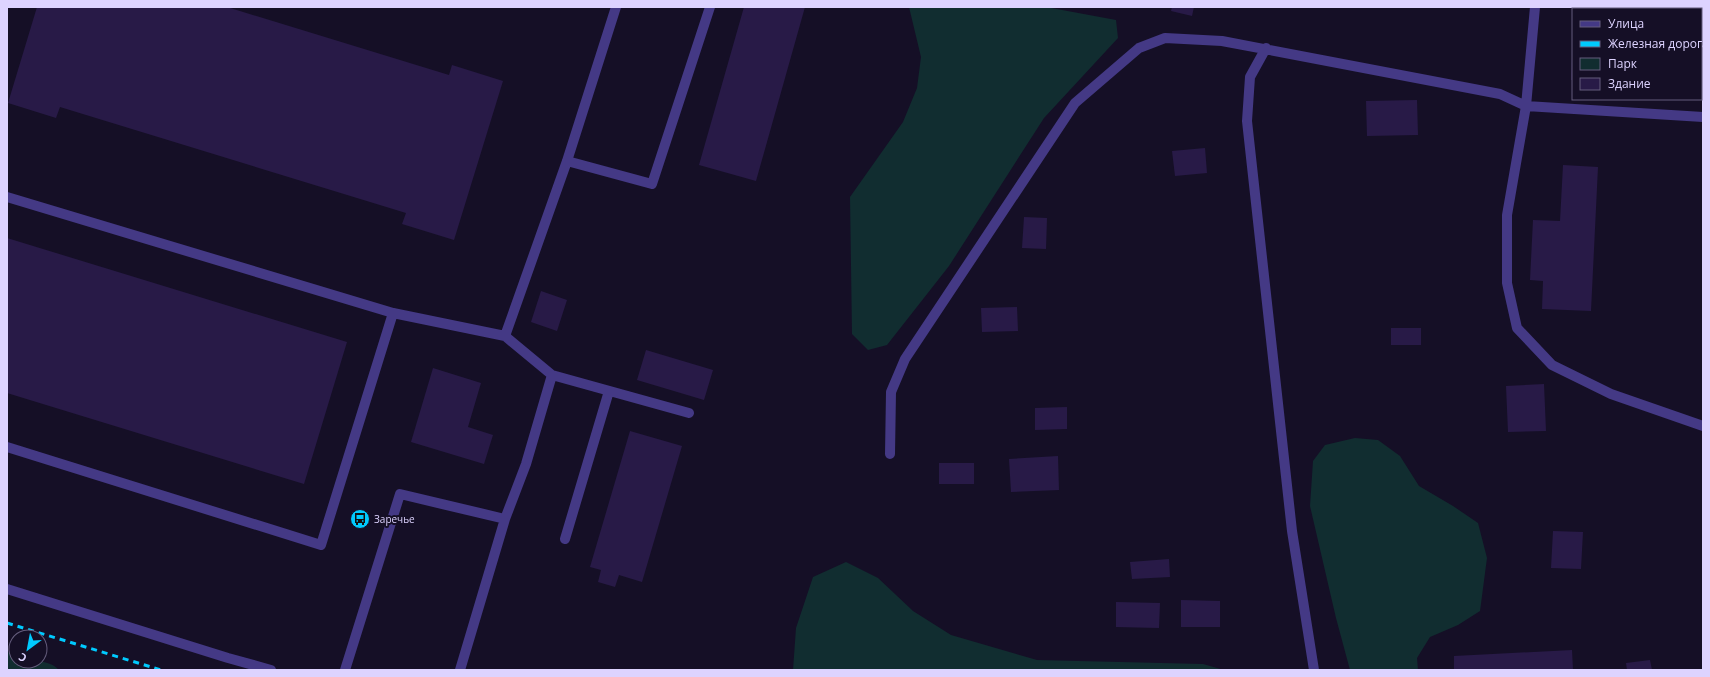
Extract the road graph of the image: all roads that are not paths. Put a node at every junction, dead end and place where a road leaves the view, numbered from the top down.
1 (616, 7) edge
2 (710, 7) edge
3 (1535, 7) edge
4 (1266, 48) junction
5 (1526, 106) junction
6 (1703, 117) edge
7 (567, 161) junction
8 (7, 197) edge
9 (393, 313) junction
10 (505, 336) junction
11 (552, 375) junction
12 (609, 390) junction
13 (689, 413) dead end
14 (1703, 426) edge
15 (7, 447) edge
16 (890, 454) dead end
17 (505, 520) junction
18 (565, 539) dead end
19 (7, 589) edge
20 (271, 670) edge
21 (345, 670) edge
22 (460, 670) edge
23 (1314, 670) edge

1 - 7 street
2 - 7 street
3 - 5 street
4 - 5 street
4 - 16 street
4 - 23 street
5 - 6 street
5 - 14 street
7 - 10 street
8 - 9 street
9 - 10 street
9 - 15 street
10 - 11 street
11 - 12 street
11 - 17 street
12 - 13 street
12 - 18 street
17 - 21 street
17 - 22 street
19 - 20 street

